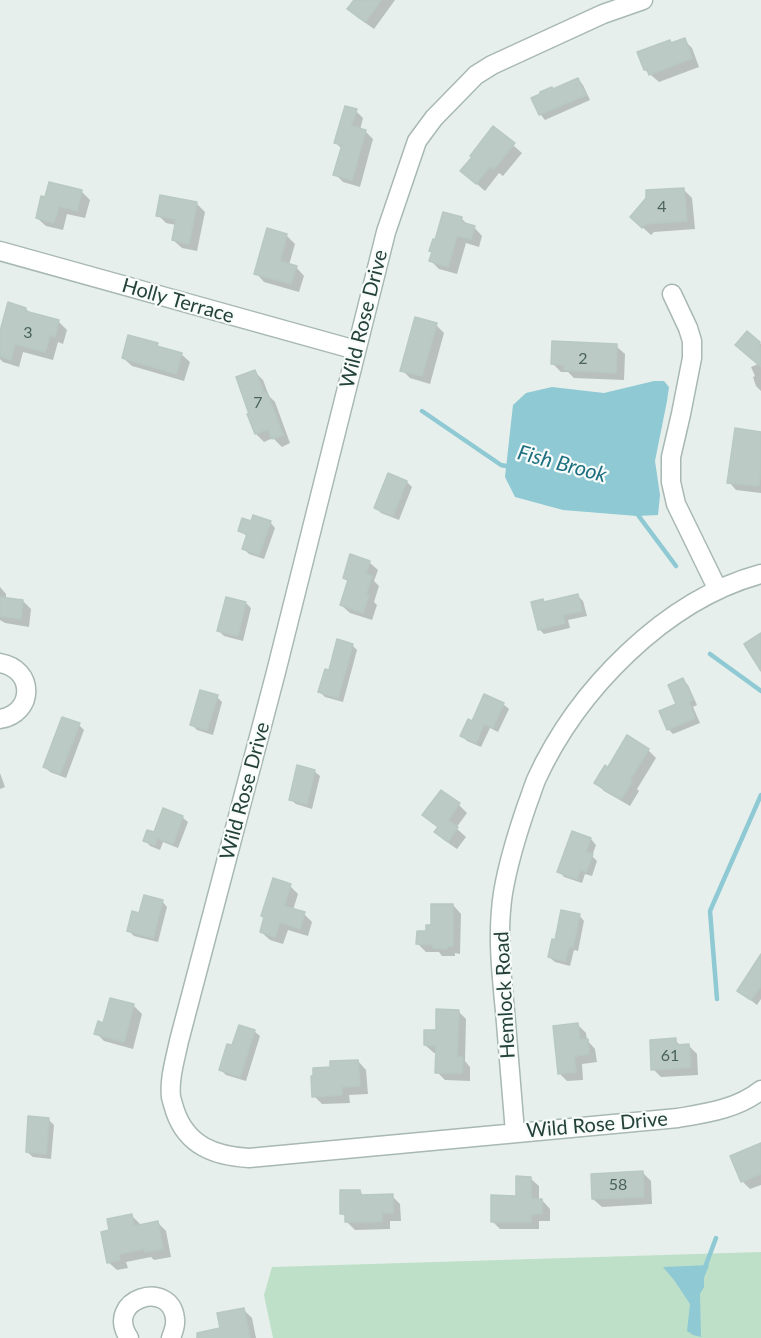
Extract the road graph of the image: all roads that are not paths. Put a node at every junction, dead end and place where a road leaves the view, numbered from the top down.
1 (643, 0) edge
2 (0, 251) edge
3 (672, 294) dead end
4 (356, 350) junction
5 (761, 574) edge
6 (718, 590) junction
7 (0, 663) edge
8 (0, 719) edge
9 (761, 1090) edge
10 (515, 1133) junction
11 (129, 1338) edge
12 (171, 1338) edge

1 - 4 street, Wild Rose Drive
2 - 4 street, Holly Terrace
3 - 6 street
4 - 10 street, Wild Rose Drive
5 - 6 street, Hemlock Road
6 - 10 street, Hemlock Road
7 - 8 street
9 - 10 street, Wild Rose Drive
11 - 12 street

